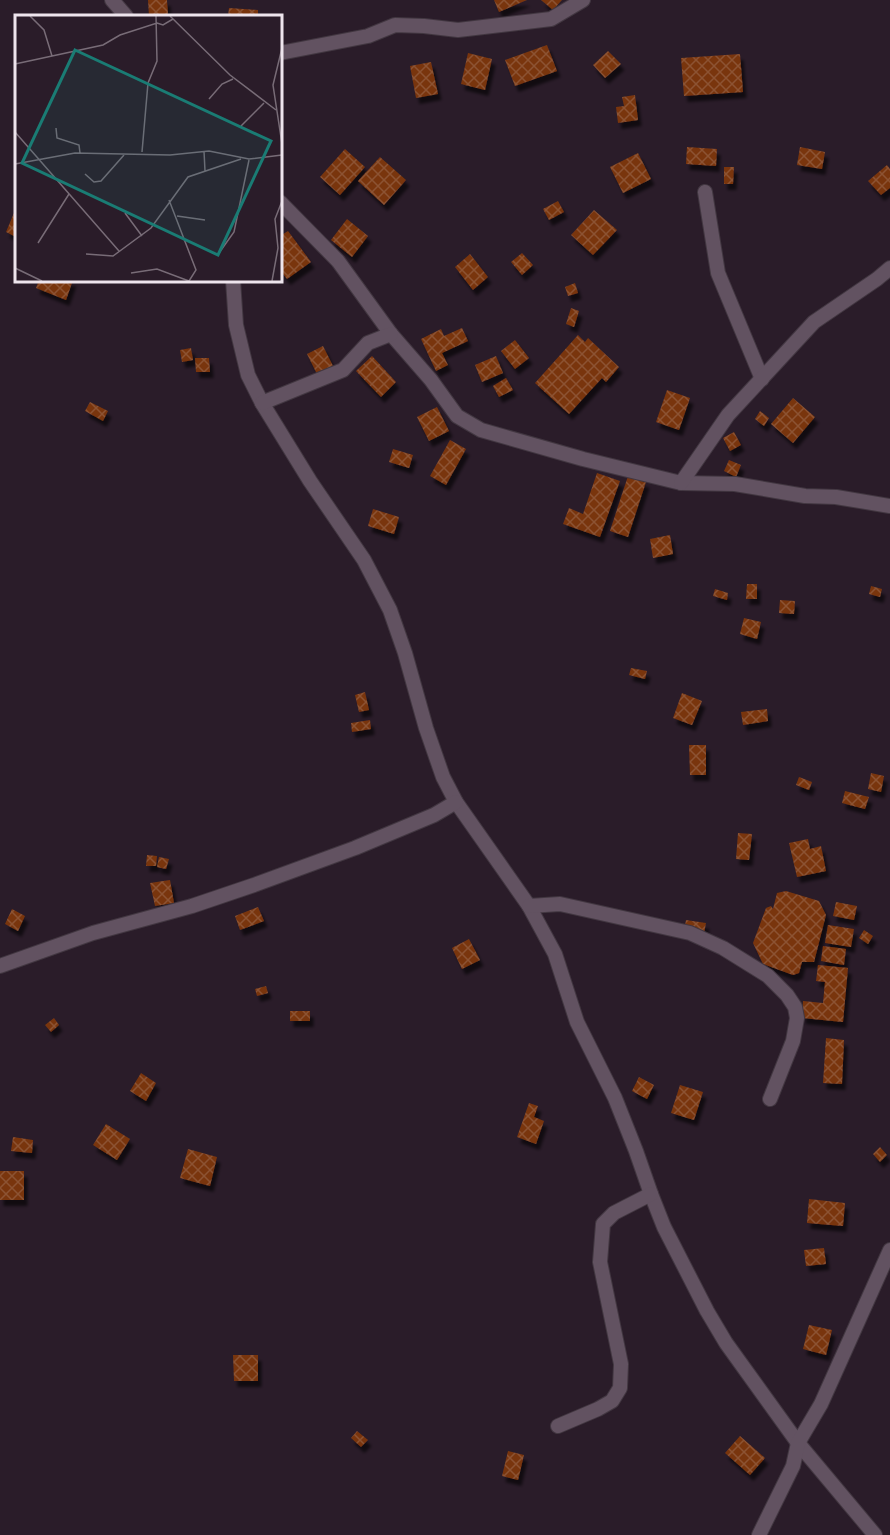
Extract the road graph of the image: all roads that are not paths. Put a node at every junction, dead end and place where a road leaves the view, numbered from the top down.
1 (112, 0) edge
2 (583, 0) edge
3 (125, 15) edge
4 (282, 53) edge
5 (705, 192) dead end
6 (282, 203) edge
7 (890, 267) edge
8 (233, 282) edge
9 (391, 334) junction
10 (762, 379) junction
11 (262, 403) junction
12 (681, 483) junction
13 (890, 506) edge
14 (456, 802) junction
15 (529, 906) junction
16 (0, 966) edge
17 (770, 1099) dead end
18 (651, 1194) junction
19 (890, 1250) edge
20 (558, 1426) dead end
21 (798, 1443) junction
22 (759, 1535) edge
23 (875, 1535) edge

1 - 3 street
2 - 4 street
5 - 10 street
6 - 9 street
7 - 10 street
8 - 11 street
9 - 11 street
9 - 12 street
10 - 12 street
11 - 14 street
12 - 13 street
14 - 15 street
14 - 16 street
15 - 17 street
15 - 18 street
18 - 20 street
18 - 21 street
19 - 21 street
21 - 22 street
21 - 23 street

